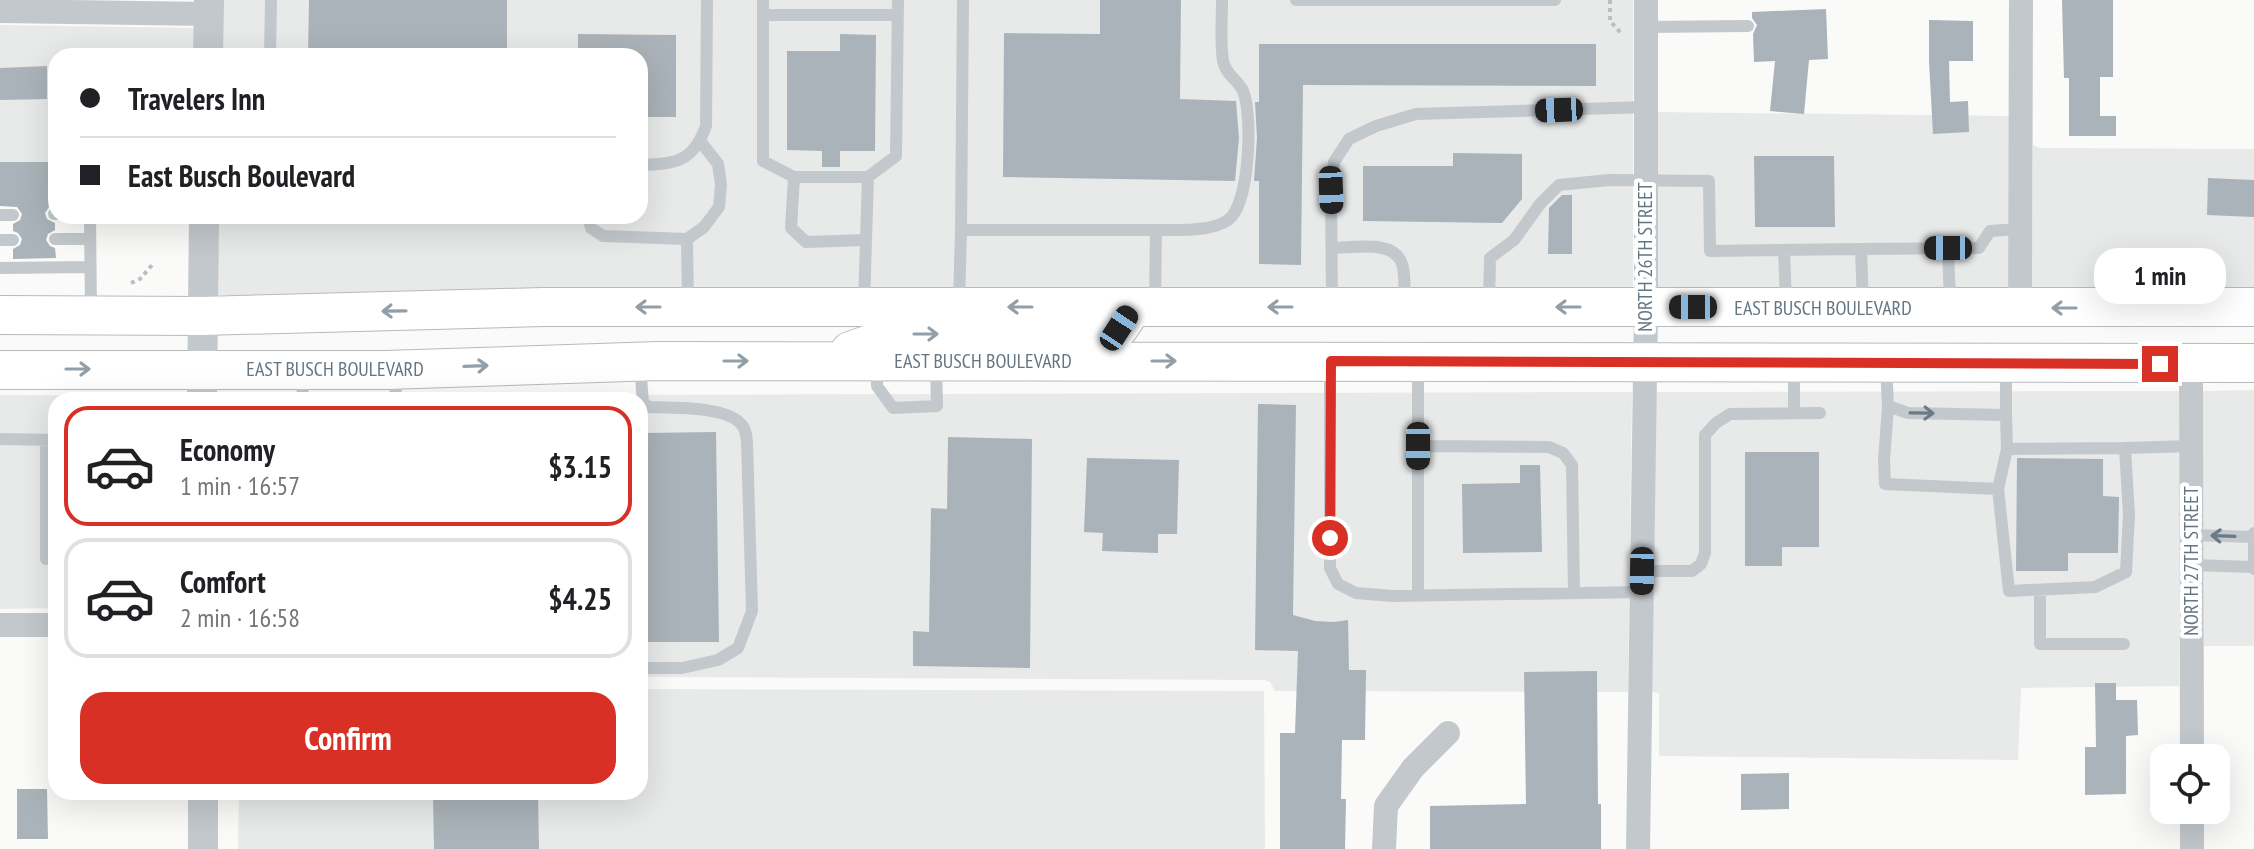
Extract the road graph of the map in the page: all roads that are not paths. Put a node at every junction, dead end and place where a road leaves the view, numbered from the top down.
1 (271, 0) edge
2 (707, 0) edge
3 (763, 0) edge
4 (898, 0) edge
5 (963, 0) edge
6 (1222, 0) edge
7 (1296, 0) edge
8 (1555, 0) edge
9 (1646, 0) edge
10 (2021, 0) edge
11 (32, 6) edge
12 (209, 7) edge
13 (0, 11) edge
14 (763, 15) junction
15 (898, 15) junction
16 (1748, 26) dead end
17 (1635, 32) junction
18 (208, 48) edge
19 (270, 48) edge
20 (1646, 107) junction
21 (701, 142) junction
22 (648, 165) edge
23 (794, 177) junction
24 (868, 177) junction
25 (1646, 180) junction
26 (90, 224) edge
27 (204, 224) edge
28 (590, 224) edge
29 (2020, 229) junction
30 (961, 230) junction
31 (1156, 230) junction
32 (55, 239) dead end
33 (90, 239) junction
34 (687, 239) junction
35 (866, 240) junction
36 (1332, 248) junction
37 (1948, 248) junction
38 (1861, 249) junction
39 (1784, 250) junction
40 (90, 267) junction
41 (0, 268) edge
42 (688, 307) junction
43 (864, 307) junction
44 (959, 307) junction
45 (1144, 307) junction
46 (1332, 307) junction
47 (1404, 307) junction
48 (1489, 307) junction
49 (1646, 307) junction
50 (1786, 307) junction
51 (2254, 307) edge
52 (1864, 308) junction
53 (1950, 309) junction
54 (2020, 309) junction
55 (0, 315) edge
56 (91, 315) junction
57 (202, 316) junction
58 (2254, 331) edge
59 (639, 361) junction
60 (825, 361) junction
61 (1331, 361) junction
62 (1418, 361) junction
63 (1645, 361) junction
64 (1794, 362) junction
65 (1886, 363) junction
66 (2006, 363) junction
67 (2254, 363) edge
68 (2191, 364) junction
69 (0, 370) edge
70 (202, 385) edge
71 (302, 385) edge
72 (395, 385) edge
73 (640, 392) edge
74 (1888, 406) junction
75 (648, 407) edge
76 (1794, 413) junction
77 (1820, 413) dead end
78 (2006, 415) junction
79 (0, 439) edge
80 (48, 440) edge
81 (1418, 446) junction
82 (2191, 446) junction
83 (2125, 448) junction
84 (2007, 449) junction
85 (1998, 489) junction
86 (48, 511) edge
87 (2191, 535) junction
88 (2254, 535) edge
89 (46, 559) dead end
90 (2192, 565) junction
91 (2253, 568) edge
92 (1642, 581) junction
93 (2040, 590) junction
94 (1574, 593) junction
95 (1418, 596) junction
96 (0, 625) edge
97 (48, 625) edge
98 (2124, 644) dead end
99 (648, 668) edge
100 (1448, 733) dead end
101 (2192, 744) edge
102 (203, 800) edge
103 (2192, 824) edge
104 (203, 849) edge
105 (1384, 849) edge
106 (1638, 849) edge
107 (2192, 849) edge

1 - 19 lane
2 - 21 lane
3 - 14 lane
4 - 15 lane
5 - 30 lane
6 - 31 lane
7 - 8 lane
9 - 17 street, NORTH 26TH STREET
10 - 29 street
11 - 12 street
11 - 13 street
12 - 18 street
14 - 15 lane
14 - 23 lane
15 - 24 lane
16 - 17 lane
17 - 20 street, NORTH 26TH STREET
20 - 25 street, NORTH 26TH STREET
20 - 36 lane
21 - 22 lane
21 - 34 lane
23 - 24 lane
23 - 35 lane
24 - 35 lane
25 - 39 lane
25 - 48 lane
25 - 49 street, NORTH 26TH STREET
26 - 33 lane
27 - 57 street
28 - 34 lane
29 - 37 lane
29 - 54 street
30 - 31 lane
30 - 44 lane
31 - 45 lane
32 - 33 lane
33 - 40 lane
34 - 42 lane
35 - 43 lane
36 - 46 lane
36 - 47 lane
37 - 38 lane
37 - 53 lane
38 - 39 lane
38 - 52 lane
39 - 50 lane
40 - 41 lane
40 - 56 lane
42 - 43 main road, EAST BUSCH BOULEVARD
42 -> 57 main road, EAST BUSCH BOULEVARD
43 - 44 main road, EAST BUSCH BOULEVARD
45 -> 44 main road, EAST BUSCH BOULEVARD
46 -> 45 main road, EAST BUSCH BOULEVARD
60 -> 45 main road
46 - 47 main road, EAST BUSCH BOULEVARD
47 - 48 main road, EAST BUSCH BOULEVARD
49 -> 48 main road, EAST BUSCH BOULEVARD
49 - 50 main road, EAST BUSCH BOULEVARD
49 - 63 street, NORTH 26TH STREET
50 - 52 main road, EAST BUSCH BOULEVARD
51 -> 54 main road, EAST BUSCH BOULEVARD
52 - 53 main road, EAST BUSCH BOULEVARD
53 - 54 main road, EAST BUSCH BOULEVARD
55 - 56 main road, EAST BUSCH BOULEVARD
56 - 57 main road, EAST BUSCH BOULEVARD
57 - 70 street
58 - 68 main road
59 -> 60 main road, EAST BUSCH BOULEVARD
72 -> 59 main road, EAST BUSCH BOULEVARD
59 - 73 lane
60 -> 61 main road, EAST BUSCH BOULEVARD
61 - 62 main road, EAST BUSCH BOULEVARD
61 - 95 lane
62 - 63 main road, EAST BUSCH BOULEVARD
62 - 81 lane
63 - 64 main road, EAST BUSCH BOULEVARD
63 - 92 street, NORTH 26TH STREET
64 - 65 main road, EAST BUSCH BOULEVARD
64 - 76 lane
65 - 66 main road, EAST BUSCH BOULEVARD
65 - 74 lane
66 - 68 main road, EAST BUSCH BOULEVARD
66 - 78 lane
67 - 68 main road, EAST BUSCH BOULEVARD
68 - 82 street, NORTH 27TH STREET
69 -> 70 main road, EAST BUSCH BOULEVARD
70 - 71 main road, EAST BUSCH BOULEVARD
71 - 72 main road, EAST BUSCH BOULEVARD
74 -> 78 lane
74 - 85 lane
75 - 99 lane
76 - 77 lane
76 - 92 lane
78 - 84 lane
79 - 80 lane
81 - 94 lane
81 - 95 lane
82 - 83 lane
82 - 87 street, NORTH 27TH STREET
83 - 84 lane
83 - 93 lane
84 - 85 lane
85 - 93 lane
86 - 89 lane
88 -> 87 lane
87 - 90 street, NORTH 27TH STREET
88 - 91 lane
90 - 91 lane
90 - 101 street, NORTH 27TH STREET
92 - 94 lane
92 - 106 street, NORTH 26TH STREET
93 - 98 lane
94 - 95 lane
96 - 97 street
100 - 105 street
102 - 104 street
103 - 107 street

